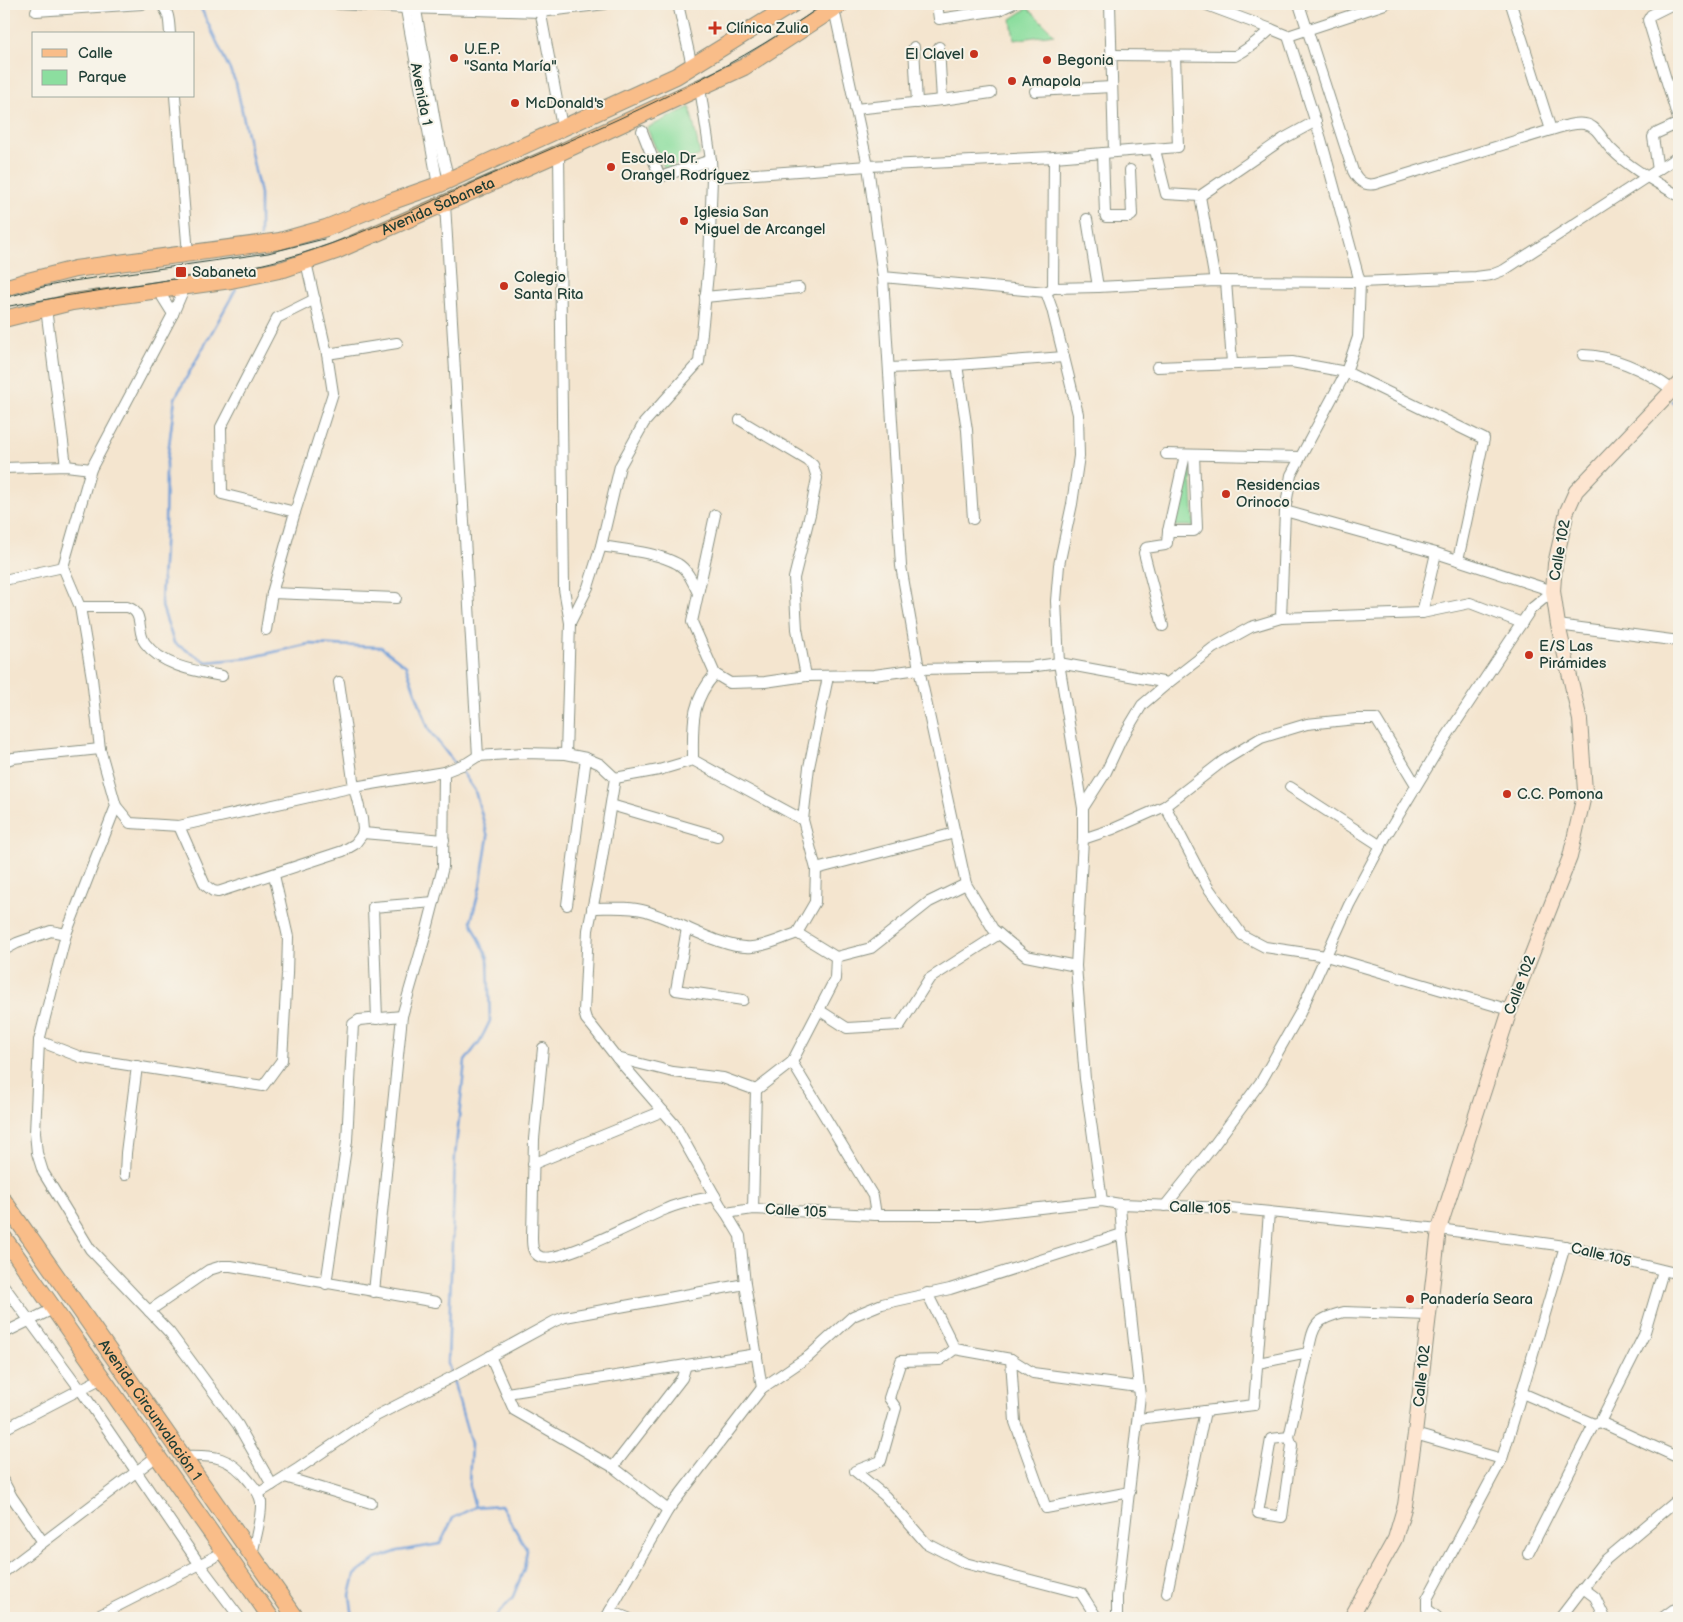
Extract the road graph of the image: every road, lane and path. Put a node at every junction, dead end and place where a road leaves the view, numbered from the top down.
1 (142, 4) edge
2 (160, 4) edge
3 (339, 4) edge
4 (605, 4) edge
5 (678, 4) edge
6 (794, 4) edge
7 (937, 4) edge
8 (1012, 4) edge
9 (1110, 4) edge
10 (1204, 4) edge
11 (1299, 4) edge
12 (1385, 4) edge
13 (1511, 4) edge
14 (1673, 4) edge
15 (410, 6) edge
16 (838, 6) edge
17 (485, 7) edge
18 (540, 8) edge
19 (36, 11) dead end
20 (1271, 29) junction
21 (1307, 30) junction
22 (170, 32) edge
23 (1288, 36) junction
24 (914, 47) dead end
25 (940, 47) dead end
26 (1111, 55) junction
27 (1175, 56) junction
28 (692, 66) junction
29 (1112, 87) junction
30 (700, 88) junction
31 (1035, 91) dead end
32 (991, 93) dead end
33 (175, 98) edge
34 (942, 100) junction
35 (917, 103) junction
36 (855, 109) junction
37 (1316, 121) junction
38 (1679, 122) edge
39 (562, 127) junction
40 (1551, 130) junction
41 (642, 131) dead end
42 (1156, 150) junction
43 (1114, 152) junction
44 (1103, 153) junction
45 (559, 154) junction
46 (1679, 156) edge
47 (1054, 157) junction
48 (711, 160) junction
49 (868, 166) junction
50 (1130, 170) dead end
51 (1658, 170) junction
52 (712, 177) junction
53 (1647, 177) junction
54 (443, 182) junction
55 (1200, 196) junction
56 (1679, 196) edge
57 (445, 204) junction
58 (1088, 219) dead end
59 (188, 254) junction
60 (306, 262) junction
61 (883, 277) junction
62 (1215, 281) junction
63 (1226, 281) junction
64 (1360, 282) junction
65 (185, 286) junction
66 (1098, 287) junction
67 (4, 288) edge
68 (799, 288) dead end
69 (158, 290) junction
70 (1050, 290) junction
71 (705, 297) junction
72 (315, 299) junction
73 (46, 308) junction
74 (173, 314) junction
75 (4, 319) edge
76 (397, 343) dead end
77 (327, 354) junction
78 (1583, 355) dead end
79 (1064, 357) junction
80 (1232, 363) junction
81 (957, 365) junction
82 (1157, 367) dead end
83 (889, 368) junction
84 (1346, 372) junction
85 (1676, 386) edge
86 (740, 420) dead end
87 (1166, 454) dead end
88 (1189, 455) junction
89 (1300, 457) junction
90 (66, 466) junction
91 (4, 468) edge
92 (91, 469) junction
93 (1285, 511) junction
94 (295, 512) junction
95 (715, 515) dead end
96 (973, 519) dead end
97 (1168, 531) junction
98 (601, 546) junction
99 (1436, 553) junction
100 (1458, 560) junction
101 (63, 567) junction
102 (4, 580) edge
103 (1553, 590) junction
104 (272, 593) junction
105 (698, 593) junction
106 (396, 598) dead end
107 (80, 607) junction
108 (1422, 613) junction
109 (1281, 618) junction
110 (570, 623) junction
111 (1522, 623) junction
112 (1558, 625) junction
113 (1163, 626) dead end
114 (266, 630) dead end
115 (1679, 642) edge
116 (1059, 664) junction
117 (918, 669) junction
118 (715, 674) junction
119 (222, 676) dead end
120 (806, 676) junction
121 (828, 677) junction
122 (339, 682) dead end
123 (1168, 683) junction
124 (100, 748) junction
125 (566, 754) junction
126 (478, 756) junction
127 (586, 758) junction
128 (693, 760) junction
129 (4, 761) edge
130 (447, 771) junction
131 (615, 778) junction
132 (1416, 786) junction
133 (354, 787) junction
134 (1290, 787) dead end
135 (611, 805) junction
136 (116, 806) junction
137 (1165, 806) junction
138 (1083, 808) junction
139 (803, 820) junction
140 (179, 826) junction
141 (362, 833) junction
142 (955, 833) junction
143 (717, 836) dead end
144 (1083, 839) junction
145 (444, 840) junction
146 (1381, 846) junction
147 (816, 868) junction
148 (274, 875) junction
149 (966, 884) junction
150 (434, 902) junction
151 (566, 905) dead end
152 (592, 908) junction
153 (687, 928) junction
154 (797, 933) junction
155 (66, 934) junction
156 (999, 934) junction
157 (4, 950) edge
158 (1326, 956) junction
159 (836, 957) junction
160 (1076, 966) junction
161 (742, 1000) dead end
162 (819, 1010) junction
163 (1510, 1010) junction
164 (402, 1016) junction
165 (377, 1019) junction
166 (39, 1041) junction
167 (543, 1048) dead end
168 (617, 1058) junction
169 (792, 1062) junction
170 (137, 1066) junction
171 (756, 1090) junction
172 (663, 1111) junction
173 (533, 1164) junction
174 (125, 1175) dead end
175 (4, 1201) edge
176 (1102, 1201) junction
177 (1120, 1204) junction
178 (720, 1205) junction
179 (1165, 1206) junction
180 (753, 1209) junction
181 (1268, 1212) junction
182 (876, 1215) junction
183 (1439, 1229) junction
184 (1122, 1234) junction
185 (4, 1238) edge
186 (1565, 1246) junction
187 (1663, 1271) junction
188 (1679, 1274) edge
189 (326, 1284) junction
190 (745, 1284) junction
191 (4, 1286) edge
192 (374, 1292) junction
193 (927, 1293) junction
194 (436, 1302) dead end
195 (53, 1308) junction
196 (149, 1311) junction
197 (1428, 1315) junction
198 (30, 1320) junction
199 (4, 1333) edge
200 (956, 1348) junction
201 (1308, 1353) junction
202 (757, 1354) junction
203 (490, 1356) junction
204 (1011, 1359) junction
205 (1258, 1363) junction
206 (686, 1365) junction
207 (102, 1378) junction
208 (1138, 1387) junction
209 (762, 1388) junction
210 (80, 1389) junction
211 (1522, 1393) junction
212 (507, 1394) junction
213 (1205, 1411) junction
214 (1138, 1419) junction
215 (1597, 1423) junction
216 (4, 1429) edge
217 (1415, 1434) junction
218 (1290, 1437) junction
219 (157, 1456) junction
220 (183, 1456) junction
221 (1502, 1458) junction
222 (1679, 1458) edge
223 (613, 1468) junction
224 (136, 1472) junction
225 (285, 1477) junction
226 (4, 1482) edge
227 (272, 1485) junction
228 (1130, 1492) junction
229 (258, 1493) junction
230 (1679, 1498) edge
231 (371, 1503) dead end
232 (668, 1510) junction
233 (43, 1542) junction
234 (224, 1552) junction
235 (1528, 1554) dead end
236 (252, 1555) junction
237 (200, 1565) junction
238 (4, 1572) edge
239 (1583, 1588) junction
240 (1167, 1593) dead end
241 (1679, 1608) edge
242 (608, 1615) edge
243 (94, 1618) edge
244 (240, 1618) edge
245 (271, 1618) edge
246 (296, 1618) edge
247 (628, 1618) edge
248 (1098, 1618) edge
249 (1117, 1618) edge
250 (1351, 1618) edge
251 (1439, 1618) edge
252 (1560, 1618) edge
253 (1605, 1618) edge
254 (1662, 1618) edge

1 - 19 street
2 - 22 street
3 - 15 street
4 - 18 street
5 - 28 street
6 - 28 main road, Avenida Sabaneta
7 - 8 street
9 - 26 street
10 - 20 street
11 - 21 street
12 - 21 street
13 - 40 street
14 - 38 street
15 - 17 street
15 - 54 street
16 - 30 main road, Avenida Sabaneta
16 - 36 street
17 - 18 street
18 - 39 street
20 - 23 street
20 - 27 street
21 - 23 street
21 - 40 street
23 - 37 street
24 - 35 street
25 - 34 street
26 - 27 street
26 - 29 street
27 - 42 street
28 - 39 main road, Avenida Sabaneta
29 - 31 street
29 - 43 street
30 - 45 main road, Avenida Sabaneta
30 - 48 street
32 - 34 street
33 - 59 street
34 - 35 street
35 - 36 street
36 - 49 street
37 - 55 street
37 - 64 street
38 - 51 street
39 - 54 main road, Avenida Sabaneta
40 - 53 street
41 - 48 street
42 - 43 street
42 - 55 street
43 - 44 street
44 - 47 street
44 - 50 street
45 - 57 main road, Avenida Sabaneta
45 - 110 street
46 - 51 street
47 - 49 street
47 - 70 street
48 - 52 street
49 - 52 street
49 - 61 street
51 - 53 street
52 - 71 street
53 - 56 street
53 - 64 street
54 - 59 main road, Avenida Sabaneta
55 - 62 street
57 - 60 main road, Avenida Sabaneta
57 - 126 street
58 - 66 street
59 - 67 main road, Avenida Sabaneta
60 - 65 main road, Avenida Sabaneta
60 - 72 street
61 - 70 street
61 - 83 street
62 - 63 street
62 - 66 street
63 - 64 street
63 - 80 street
64 - 84 street
65 - 69 main road, Avenida Sabaneta
65 - 74 street
66 - 70 street
68 - 71 street
69 - 73 main road, Avenida Sabaneta
69 - 74 street
70 - 79 street
71 - 98 street
72 - 77 street
72 - 94 street
73 - 75 main road, Avenida Sabaneta
73 - 90 street
74 - 92 street
76 - 77 street
77 - 94 street
78 - 85 street
79 - 81 street
79 - 116 street
80 - 82 street
80 - 84 street
81 - 83 street
81 - 96 street
83 - 117 street
84 - 89 street
84 - 100 street
85 - 103 main road, Calle 102
86 - 120 street
87 - 88 street
88 - 89 street
88 - 97 street
88 - 97 street
89 - 93 street
90 - 91 street
90 - 92 street
92 - 101 street
93 - 99 street
93 - 109 street
94 - 104 street
95 - 105 street
97 - 113 street
98 - 105 street
98 - 110 street
99 - 100 street
99 - 108 street
100 - 103 street
101 - 102 street
101 - 107 street
103 - 111 street
103 - 112 main road, Calle 102
104 - 106 street
104 - 114 street
105 - 118 street
107 - 119 street
107 - 124 street
108 - 109 street
108 - 111 street
109 - 123 street
110 - 125 street
111 - 132 street
112 - 115 street
112 - 163 main road, Calle 102
116 - 117 street
116 - 123 street
116 - 138 street
117 - 121 street
117 - 142 street
118 - 120 street
118 - 128 street
120 - 121 street
121 - 139 street
122 - 133 street
123 - 138 street
124 - 129 street
124 - 136 street
125 - 126 street
125 - 127 street
126 - 130 street
127 - 131 street
127 - 151 street
128 - 131 street
128 - 139 street
130 - 133 street
130 - 145 street
131 - 135 street
132 - 137 street
132 - 146 street
133 - 140 street
133 - 141 street
134 - 146 street
135 - 143 street
135 - 152 street
136 - 140 street
136 - 155 street
137 - 144 street
137 - 158 street
138 - 144 street
139 - 147 street
140 - 148 street
141 - 145 street
141 - 148 street
142 - 147 street
142 - 149 street
144 - 160 street
145 - 150 street
146 - 158 street
147 - 154 street
148 - 170 street
149 - 156 street
149 - 159 street
150 - 164 street
150 - 165 street
152 - 153 street
152 - 168 street
153 - 154 street
153 - 161 street
154 - 159 street
155 - 157 street
155 - 166 street
156 - 160 street
156 - 162 street
158 - 163 street
158 - 179 street
159 - 162 street
160 - 176 street
162 - 169 street
163 - 183 main road, Calle 102
164 - 165 street
164 - 192 street
165 - 189 street
166 - 170 street
166 - 196 street
167 - 173 street
168 - 171 street
168 - 172 street
169 - 171 street
169 - 182 street
170 - 174 street
171 - 180 street
172 - 173 street
172 - 178 street
173 - 178 street, Calle 105
175 - 220 main road, Avenida Circunvalación 1
176 - 177 street, Calle 105
176 - 182 street, Calle 105
177 - 179 street, Calle 105
177 - 184 street
178 - 180 street, Calle 105
178 - 190 street
179 - 181 street, Calle 105
180 - 182 street, Calle 105
181 - 183 street, Calle 105
181 - 205 street
183 - 186 street, Calle 105
183 - 197 main road, Calle 102
184 - 193 street
184 - 208 street
185 - 195 main road, Avenida Circunvalación 1
186 - 187 street, Calle 105
186 - 211 street
187 - 188 street, Calle 105
187 - 215 street
189 - 192 street
189 - 196 street
190 - 202 street
190 - 203 street
191 - 198 street
192 - 194 street
193 - 200 street
193 - 209 street
195 - 198 street
195 - 207 main road, Avenida Circunvalación 1
196 - 227 street
197 - 201 street
197 - 217 main road, Calle 102
198 - 199 street
198 - 210 street
200 - 204 street
200 - 248 street
201 - 205 street
201 - 218 street
202 - 206 street
202 - 209 street
203 - 212 street
203 - 225 street
204 - 208 street
204 - 228 street
205 - 213 street
206 - 212 street
206 - 223 street
207 - 210 street
207 - 219 main road, Avenida Circunvalación 1
208 - 214 street
209 - 232 street
210 - 216 street
210 - 224 street
211 - 215 street
211 - 221 street
212 - 223 street
213 - 214 street
213 - 240 street
214 - 228 street
215 - 222 street
215 - 235 street
217 - 221 street
217 - 250 main road, Calle 102
218 - 218 street
219 - 224 street
219 - 234 main road, Avenida Circunvalación 1
220 - 229 street
220 - 236 main road, Avenida Circunvalación 1
221 - 251 street
223 - 232 street
224 - 233 street
224 - 237 street
225 - 227 street
225 - 231 street
226 - 233 street
227 - 229 street
228 - 249 street
229 - 236 street
230 - 239 street
232 - 242 street
233 - 238 street
234 - 237 street
234 - 245 main road, Avenida Circunvalación 1
236 - 246 main road, Avenida Circunvalación 1
237 - 243 street
237 - 244 street
239 - 252 street
239 - 253 street
241 - 254 street
242 - 247 street

